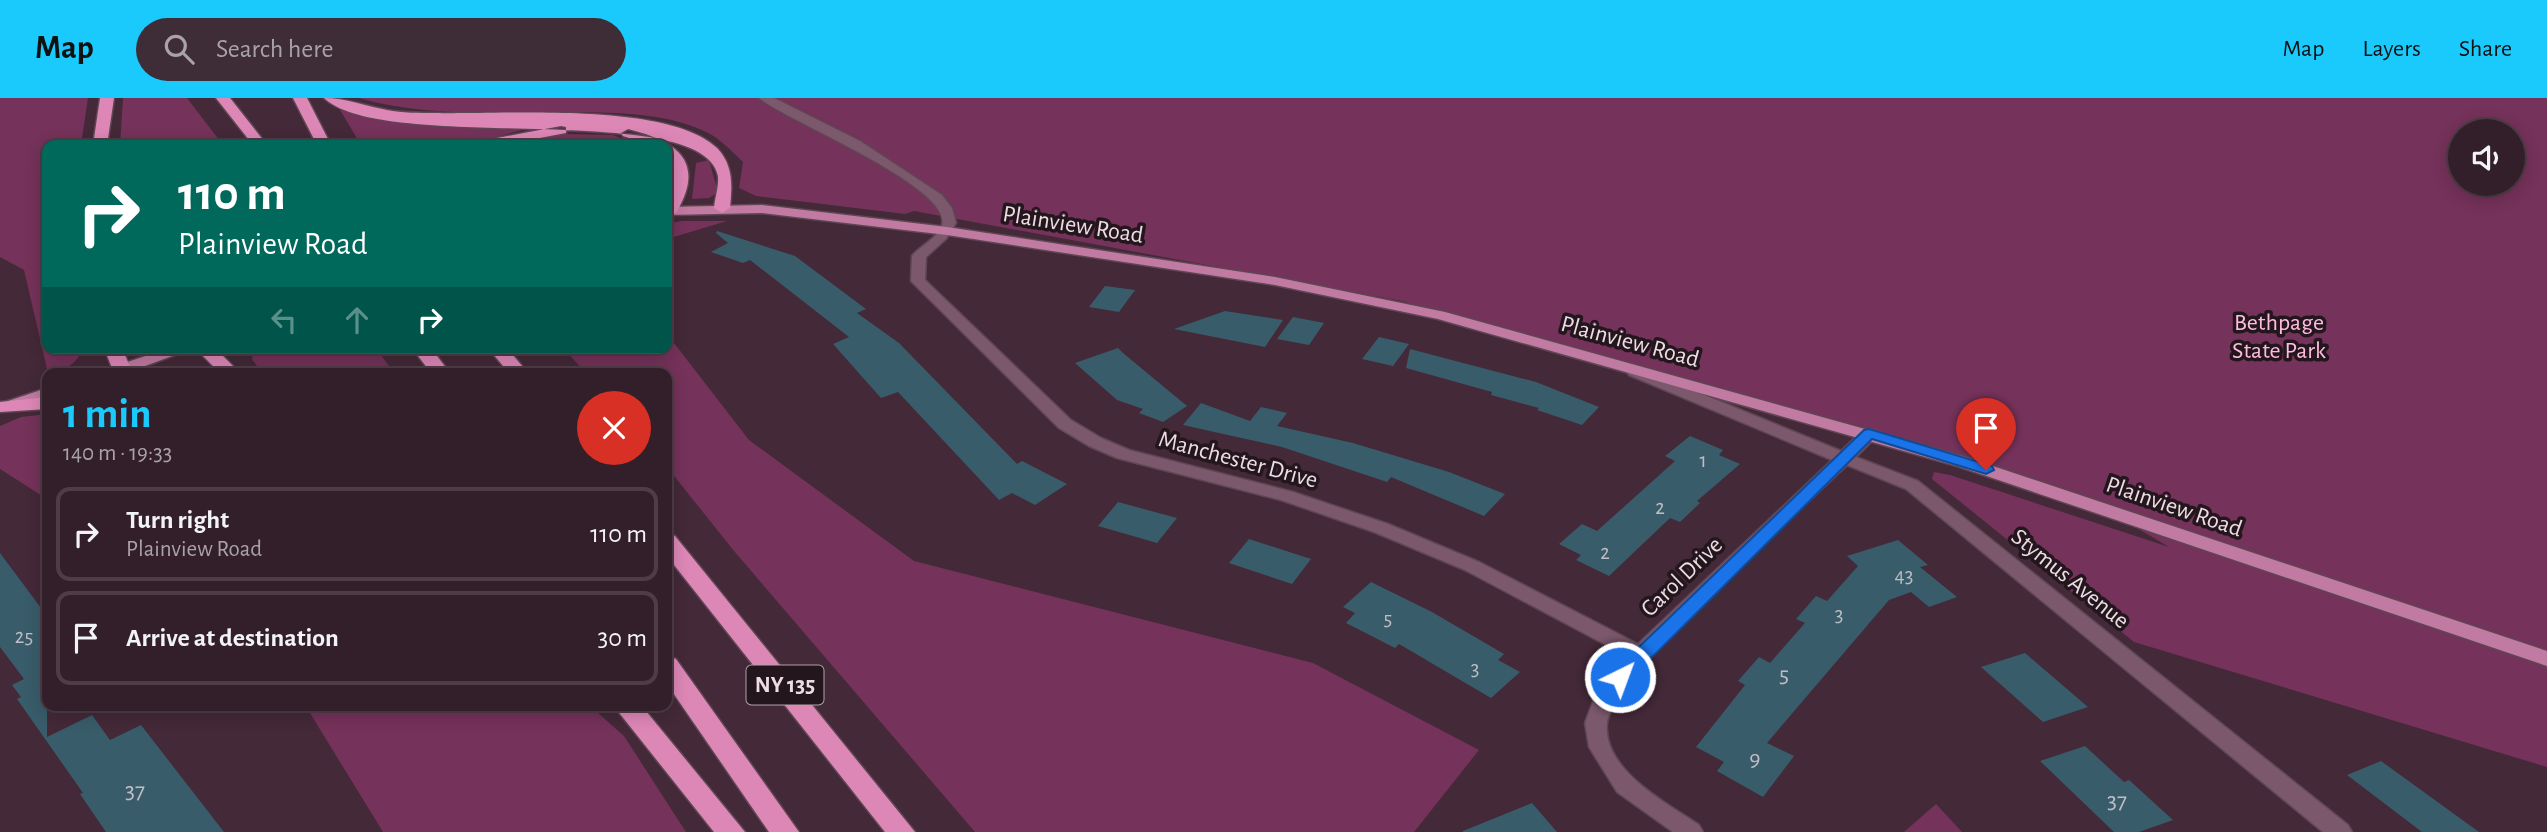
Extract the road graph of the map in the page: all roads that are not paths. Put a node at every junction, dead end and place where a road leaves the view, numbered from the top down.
1 (107, 98) edge
2 (223, 98) edge
3 (300, 98) edge
4 (331, 98) edge
5 (765, 98) edge
6 (101, 140) edge
7 (256, 140) edge
8 (321, 140) edge
9 (504, 140) edge
10 (648, 140) edge
11 (672, 152) edge
12 (672, 201) edge
13 (722, 208) junction
14 (672, 210) edge
15 (947, 231) junction
16 (167, 354) edge
17 (211, 354) edge
18 (426, 354) edge
19 (502, 354) edge
20 (1622, 366) junction
21 (124, 368) edge
22 (226, 368) edge
23 (437, 368) edge
24 (515, 368) edge
25 (42, 395) edge
26 (42, 403) edge
27 (5, 407) joint
28 (1869, 434) junction
29 (1844, 457) junction
30 (672, 547) edge
31 (1640, 654) junction
32 (2547, 659) edge
33 (672, 672) edge
34 (631, 711) edge
35 (731, 832) edge
36 (785, 832) edge
37 (901, 832) edge
38 (1690, 832) edge
39 (2340, 832) edge

1 - 6 highway
2 - 7 highway
3 - 8 highway
4 - 13 highway
5 - 15 street
9 - 10 highway
11 - 12 highway
13 - 14 main road, Plainview Road
13 - 15 main road, Plainview Road
15 - 20 main road, Plainview Road
15 - 31 street, Manchester Drive
16 - 21 main road
17 - 22 highway
18 - 23 highway
19 - 24 highway
20 - 28 main road, Plainview Road
20 - 29 street, Stymus Avenue
25 - 27 main road
26 - 27 highway
28 - 29 street, Carol Drive
28 - 32 main road, Plainview Road
29 - 31 street, Carol Drive
29 - 39 street, Stymus Avenue
30 - 37 highway, NY 135
31 - 38 street, Carol Drive
33 - 36 highway
34 - 35 highway

